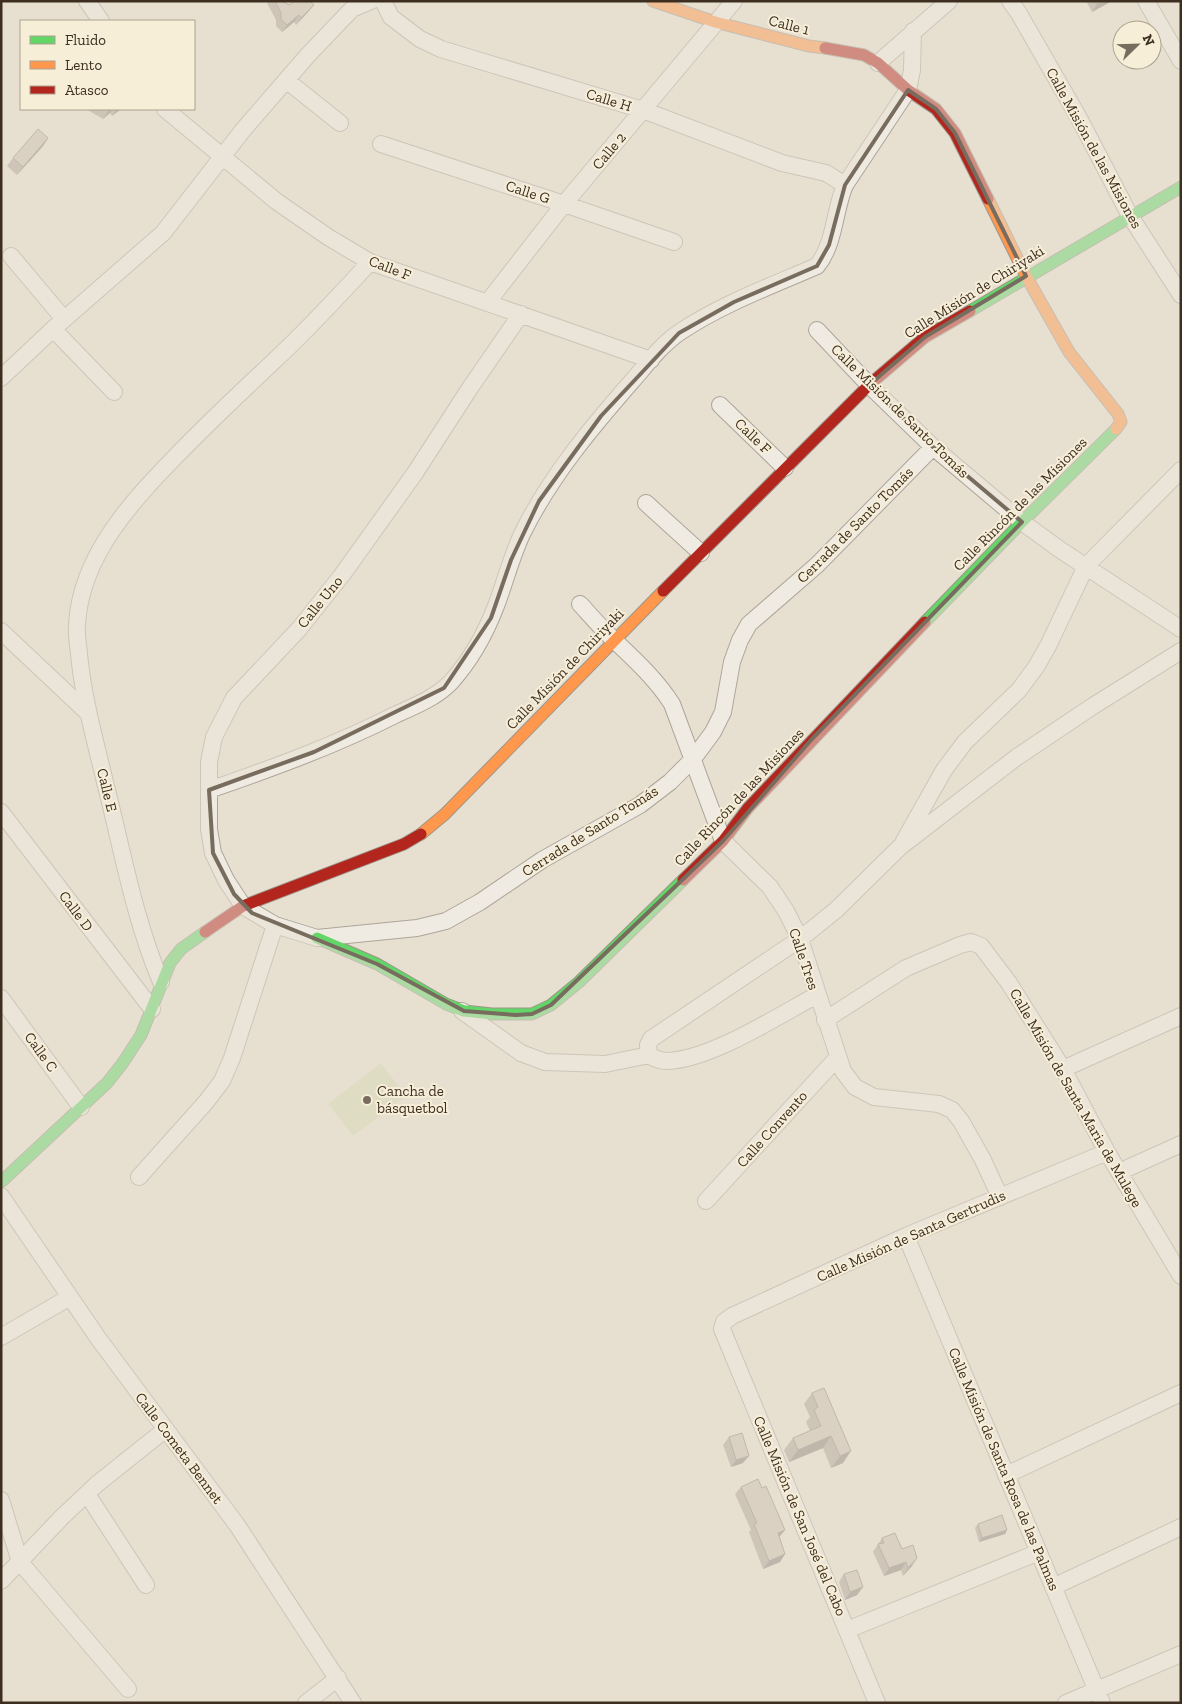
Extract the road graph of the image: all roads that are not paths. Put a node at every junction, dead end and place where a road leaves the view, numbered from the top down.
1 (87, 1) edge
2 (371, 1) edge
3 (383, 1) edge
4 (653, 1) edge
5 (734, 1) edge
6 (949, 1) edge
7 (1010, 1) edge
8 (1146, 1) edge
9 (100, 20) edge
10 (715, 22) junction
11 (913, 31) junction
12 (878, 62) junction
13 (1181, 62) edge
14 (286, 80) junction
15 (908, 90) junction
16 (166, 110) edge
17 (643, 110) junction
18 (340, 123) dead end
19 (382, 144) dead end
20 (223, 157) junction
21 (845, 185) junction
22 (1181, 186) edge
23 (564, 204) junction
24 (1130, 216) junction
25 (674, 242) dead end
26 (11, 256) dead end
27 (370, 262) junction
28 (1026, 276) junction
29 (1181, 295) edge
30 (487, 302) junction
31 (521, 314) junction
32 (58, 324) junction
33 (817, 330) dead end
34 (651, 360) junction
35 (1, 378) edge
36 (868, 385) junction
37 (114, 392) dead end
38 (720, 405) dead end
39 (1121, 422) joint
40 (933, 447) junction
41 (785, 468) junction
42 (1181, 470) edge
43 (646, 503) dead end
44 (1022, 522) junction
45 (701, 553) junction
46 (1086, 566) junction
47 (580, 604) dead end
48 (1180, 626) edge
49 (1, 631) edge
50 (614, 640) junction
51 (1181, 651) edge
52 (88, 713) junction
53 (693, 759) junction
54 (209, 790) junction
55 (1, 812) edge
56 (723, 841) junction
57 (900, 847) junction
58 (244, 906) junction
59 (276, 925) junction
60 (318, 938) junction
61 (800, 939) junction
62 (161, 982) junction
63 (817, 995) junction
64 (1, 998) edge
65 (458, 1008) junction
66 (152, 1009) junction
67 (1181, 1016) edge
68 (825, 1020) junction
69 (649, 1055) junction
70 (838, 1057) junction
71 (1063, 1069) junction
72 (81, 1107) junction
73 (1181, 1144) edge
74 (1106, 1152) junction
75 (1119, 1172) junction
76 (139, 1177) dead end
77 (1, 1182) edge
78 (1, 1196) edge
79 (1000, 1197) junction
80 (706, 1201) dead end
81 (906, 1236) junction
82 (1180, 1274) edge
83 (70, 1296) junction
84 (722, 1329) joint
85 (1, 1337) edge
86 (1181, 1393) edge
87 (166, 1429) junction
88 (1006, 1474) junction
89 (87, 1494) junction
90 (1, 1500) edge
91 (1181, 1527) edge
92 (1039, 1552) junction
93 (20, 1562) junction
94 (1, 1581) edge
95 (146, 1585) dead end
96 (1054, 1587) junction
97 (847, 1630) junction
98 (1181, 1654) edge
99 (338, 1678) junction
100 (128, 1689) dead end
101 (1099, 1697) edge
102 (306, 1703) edge
103 (353, 1703) edge
104 (877, 1703) edge
105 (1066, 1703) edge

1 - 9 street
2 - 14 street
3 - 17 street, Calle H
4 - 10 street, Calle 1
5 - 10 street, Calle 2
6 - 11 street
7 - 24 street, Calle Misión de las Misiones
8 - 13 street
10 - 12 street, Calle 1
10 - 17 street, Calle 2
11 - 12 street
11 - 15 street
12 - 15 street, Calle 1
14 - 18 street
14 - 20 street
15 - 21 street
15 - 28 street, Calle 1
16 - 20 street, Calle F
17 - 21 street, Calle H
17 - 23 street, Calle 2
19 - 23 street, Calle G
20 - 27 street, Calle F
20 - 32 street
21 - 34 street
22 - 24 street, Calle Misión de Chiriyaki
23 - 25 street, Calle G
23 - 30 street, Calle 2
24 - 28 street, Calle Misión de Chiriyaki
24 - 29 street, Calle Misión de las Misiones
26 - 32 street
27 - 30 street, Calle F
27 - 52 street, Calle E
28 - 36 street, Calle Misión de Chiriyaki
28 - 39 street, Calle 1
30 - 31 street, Calle F
31 - 34 street, Calle F
31 - 54 street, Calle Uno
32 - 35 street
32 - 37 street
33 - 36 street, Calle Misión de Santo Tomás
34 - 54 street
36 - 40 street, Calle Misión de Santo Tomás
36 - 41 street, Calle Misión de Chiriyaki
38 - 41 street, Calle F
39 - 44 street, Calle Rincón de las Misiones
40 - 44 street, Calle Misión de Santo Tomás
40 - 53 street, Cerrada de Santo Tomás
41 - 45 street, Calle Misión de Chiriyaki
42 - 46 street
43 - 45 street
44 - 46 street, Calle Misión de Santo Tomás
44 - 56 street, Calle Rincón de las Misiones
45 - 50 street, Calle Misión de Chiriyaki
46 - 48 street, Calle Misión de Santo Tomás
46 - 57 street
47 - 50 street, Calle Tres
49 - 52 street
50 - 53 street, Calle Tres
50 - 58 street, Calle Misión de Chiriyaki
51 - 57 street
52 - 62 street, Calle E
53 - 56 street, Calle Tres
53 - 60 street, Cerrada de Santo Tomás
54 - 58 street, Calle Uno
55 - 66 street, Calle D
56 - 61 street, Calle Tres
56 - 65 street, Calle Rincón de las Misiones
57 - 61 street
58 - 59 street, Cerrada de Santo Tomás
58 - 62 street, Calle Misión de Chiriyaki
59 - 60 street, Cerrada de Santo Tomás
59 - 76 street
60 - 65 street, Calle Rincón de las Misiones
61 - 63 street, Calle Tres
61 - 69 street
62 - 66 street, Calle Misión de Chiriyaki
63 - 68 street, Calle Tres
63 - 69 street
64 - 72 street, Calle C
65 - 69 street
66 - 72 street, Calle Misión de Chiriyaki
67 - 71 street
68 - 70 street, Calle Tres
68 - 71 street, Calle Misión de Santa Maria de Mulege
70 - 79 street, Calle Tres
70 - 80 street, Calle Convento
71 - 74 street, Calle Misión de Santa Maria de Mulege
72 - 77 street, Calle Misión de Chiriyaki
73 - 75 street
74 - 75 street, Calle Misión de Santa Maria de Mulege
74 - 79 street, Calle Misión de Santa Gertrudis
75 - 82 street, Calle Misión de Santa Maria de Mulege
78 - 83 street, Calle Cometa Bennet
79 - 81 street, Calle Misión de Santa Gertrudis
81 - 84 street, Calle Misión de Santa Gertrudis
81 - 88 street, Calle Misión de Santa Rosa de las Palmas
83 - 85 street
83 - 87 street, Calle Cometa Bennet
84 - 97 street, Calle Misión de San José del Cabo
86 - 88 street
87 - 89 street
87 - 99 street, Calle Cometa Bennet
88 - 92 street, Calle Misión de Santa Rosa de las Palmas
89 - 93 street
89 - 95 street
90 - 93 street
91 - 96 street
92 - 96 street, Calle Misión de Santa Rosa de las Palmas
92 - 97 street
93 - 94 street
93 - 100 street
96 - 101 street, Calle Misión de Santa Rosa de las Palmas
97 - 104 street, Calle Misión de San José del Cabo
98 - 101 street
99 - 102 street
99 - 103 street, Calle Cometa Bennet
101 - 105 street

